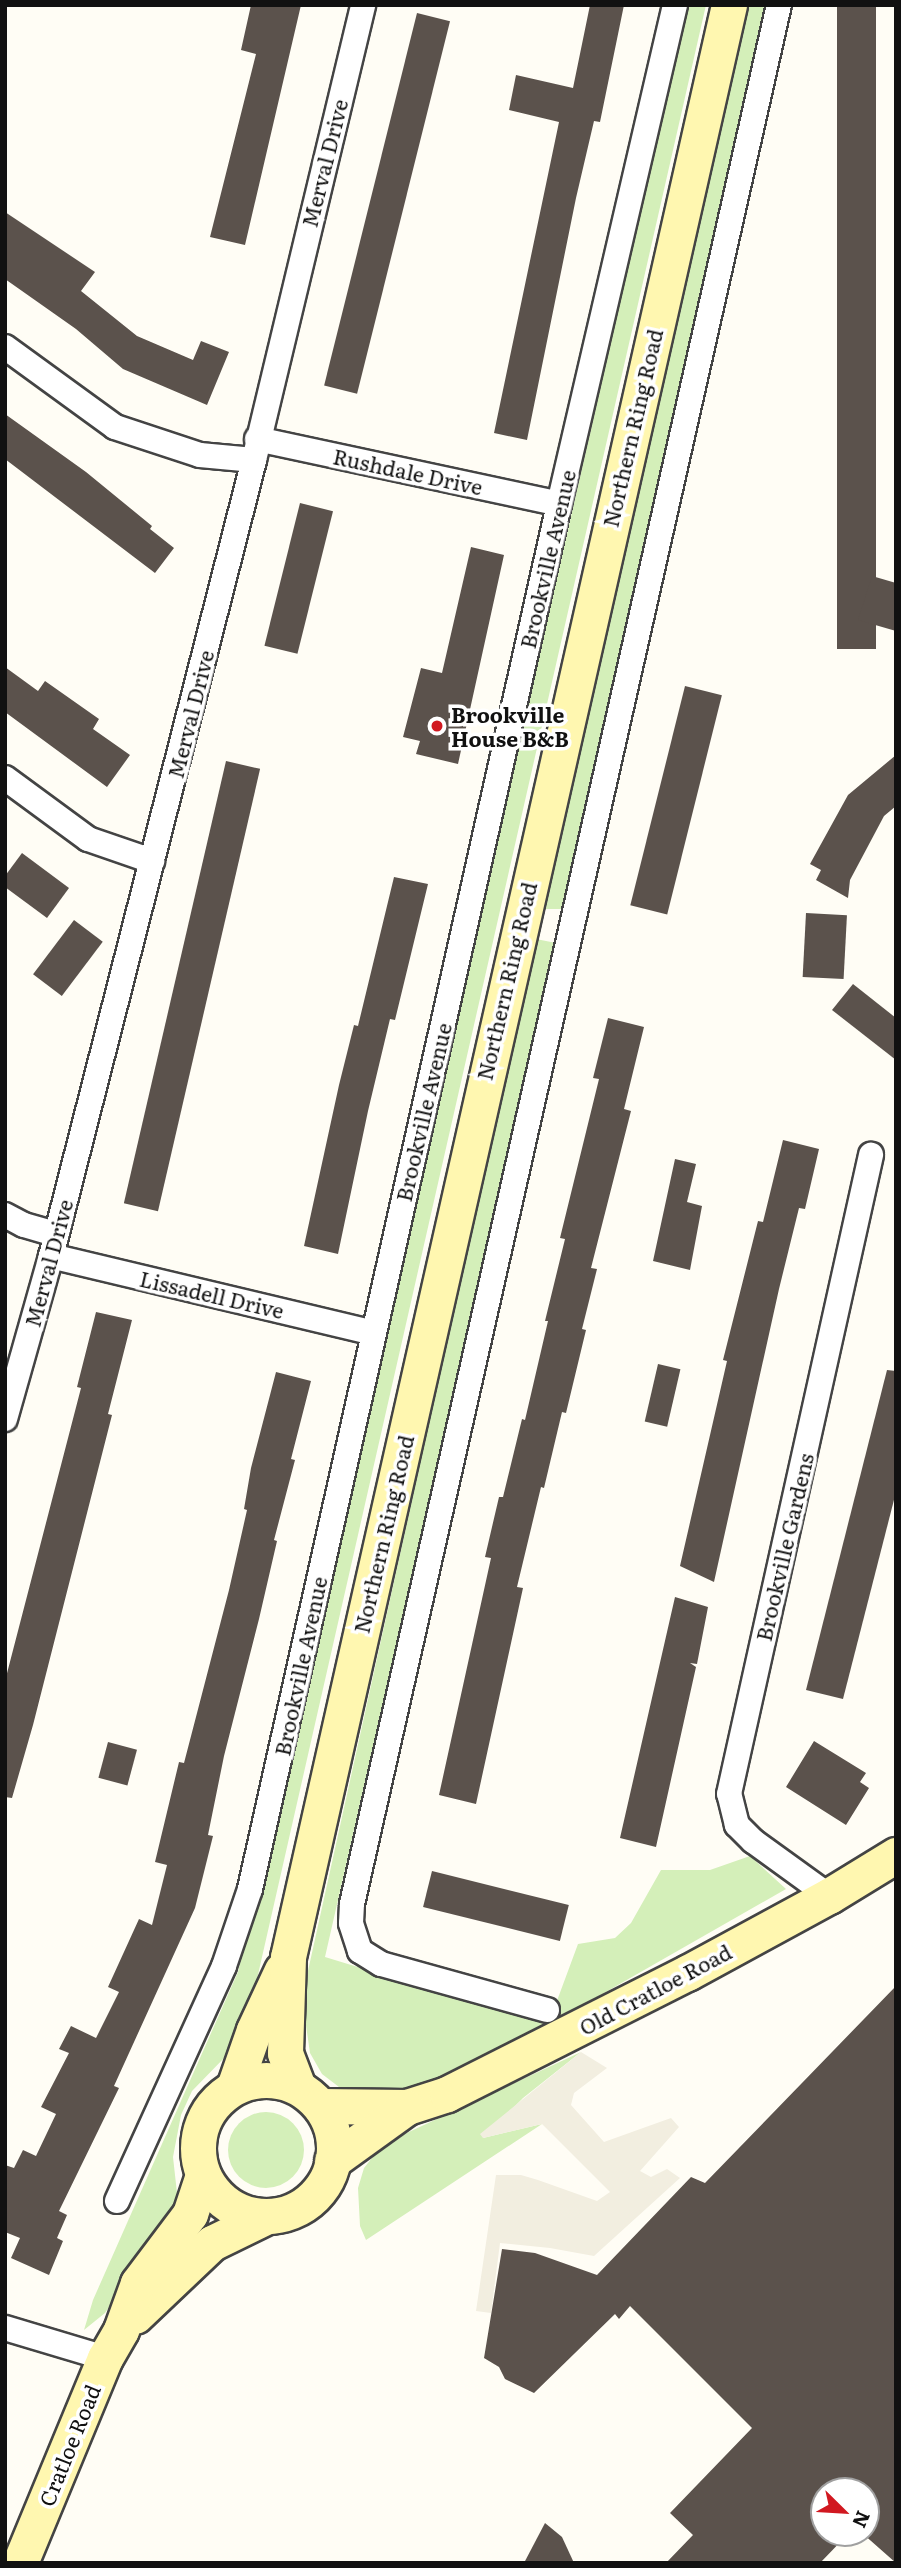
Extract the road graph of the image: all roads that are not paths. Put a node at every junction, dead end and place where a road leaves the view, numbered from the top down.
1 (363, 5) edge
2 (675, 5) edge
3 (729, 5) edge
4 (779, 5) edge
5 (5, 347) edge
6 (256, 449) junction
7 (559, 504) junction
8 (5, 778) edge
9 (152, 861) junction
10 (872, 1154) dead end
11 (5, 1214) edge
12 (53, 1245) junction
13 (373, 1333) junction
14 (5, 1419) edge
15 (896, 1854) edge
16 (829, 1896) junction
17 (288, 1957) junction
18 (547, 2010) dead end
19 (234, 2087) junction
20 (309, 2097) junction
21 (407, 2107) junction
22 (332, 2161) junction
23 (203, 2175) junction
24 (117, 2201) dead end
25 (267, 2216) junction
26 (5, 2328) edge
27 (113, 2344) junction
28 (20, 2563) edge

1 - 6 street, Merval Drive
2 - 7 street, Brookville Avenue
3 - 17 main road, Northern Ring Road
4 - 18 street
5 - 6 street, Rushdale Drive
6 - 7 street, Rushdale Drive
6 - 9 street, Merval Drive
7 - 13 street, Brookville Avenue
8 - 9 street
9 - 12 street, Merval Drive
10 - 16 street, Brookville Gardens
11 - 12 street, Lissadell Drive
12 - 13 street, Lissadell Drive
12 - 14 street, Merval Drive
13 - 24 street, Brookville Avenue
15 - 16 main road, Old Cratloe Road
16 - 21 main road, Old Cratloe Road
17 - 19 main road
17 - 20 main road
19 - 20 main road
19 - 23 main road
20 - 21 main road, Old Cratloe Road
20 - 22 main road
21 - 22 main road, Old Cratloe Road
22 - 25 main road
23 - 25 main road
23 - 27 main road, Cratloe Road
25 - 27 main road, Cratloe Road
26 - 27 street
27 - 28 main road, Cratloe Road

